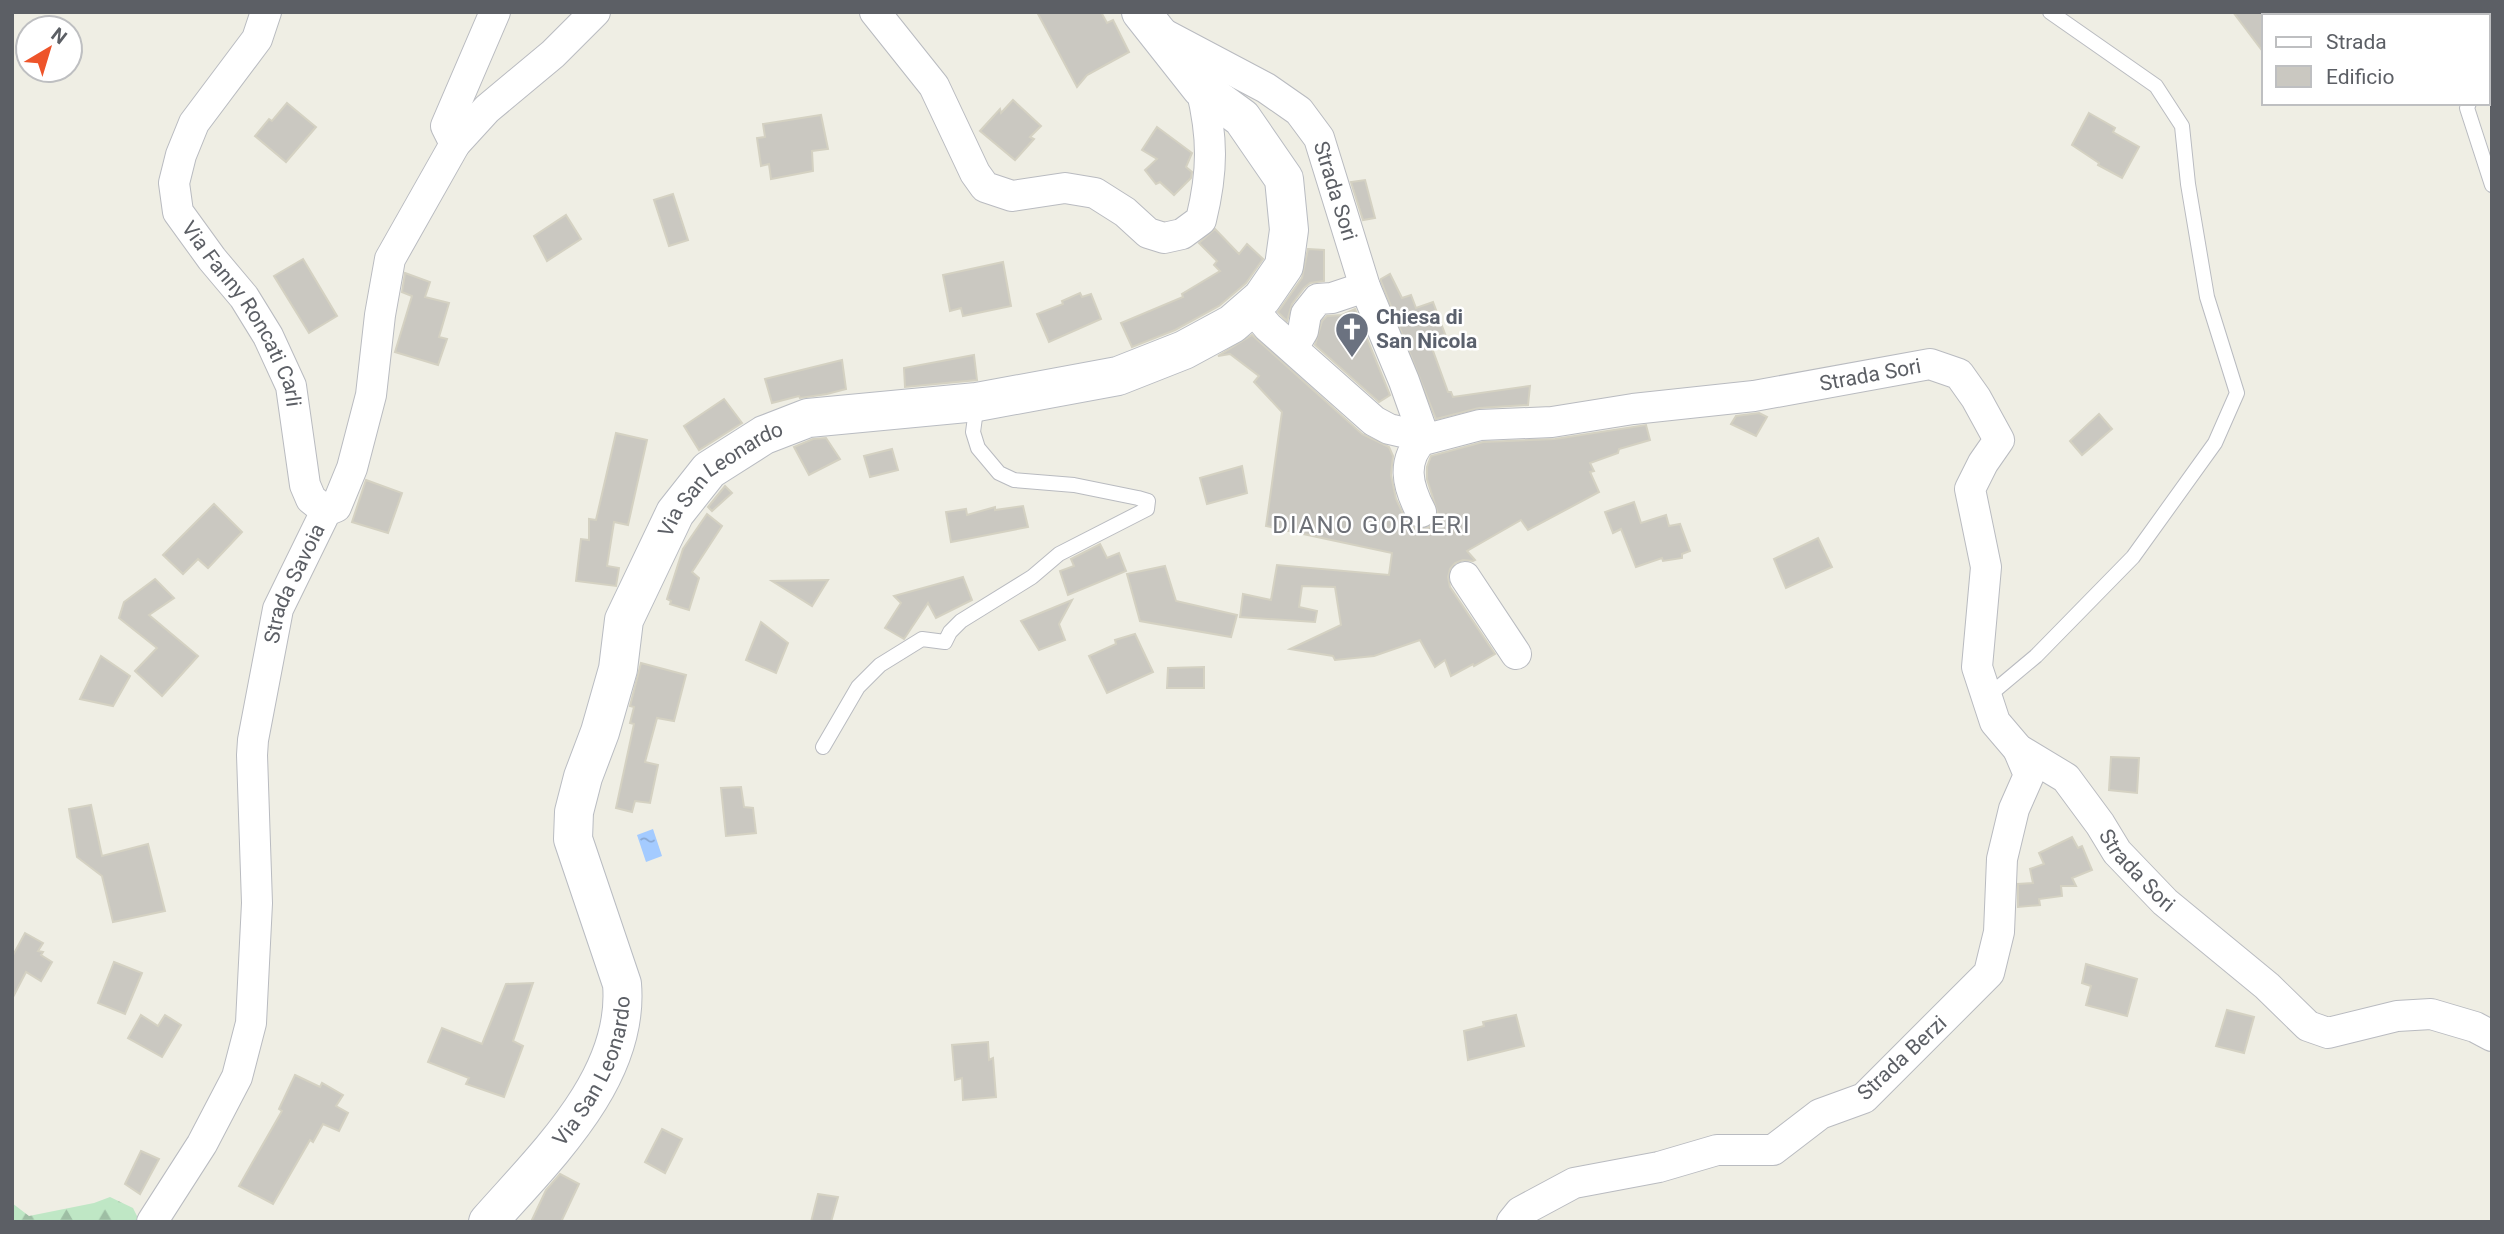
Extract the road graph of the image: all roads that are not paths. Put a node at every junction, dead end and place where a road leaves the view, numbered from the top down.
1 (266, 12) edge
2 (495, 12) edge
3 (595, 12) edge
4 (875, 12) edge
5 (2050, 12) edge
6 (1147, 21) edge
7 (1202, 88) junction
8 (2469, 105) edge
9 (455, 145) junction
10 (2492, 186) edge
11 (1365, 288) junction
12 (1262, 298) junction
13 (1293, 348) junction
14 (977, 402) junction
15 (1424, 437) junction
16 (326, 510) junction
17 (1421, 512) dead end
18 (1465, 578) dead end
19 (1516, 653) dead end
20 (1987, 697) junction
21 (823, 747) dead end
22 (2018, 749) junction
23 (2492, 1035) edge
24 (152, 1222) edge
25 (488, 1222) edge
26 (1512, 1222) edge

1 - 16 street, Via Fanny Roncati Carli
2 - 9 street
3 - 9 street, Strada Savoia
4 - 7 street
5 - 20 lane
6 - 7 main road, Via San Leonardo
6 - 11 street, Strada Sori
7 - 12 main road, Via San Leonardo
8 - 10 lane
9 - 16 street, Strada Savoia
11 - 13 street
11 - 15 street, Strada Sori
12 - 13 street
12 - 14 main road, Via San Leonardo
13 - 15 street
14 - 21 lane
14 - 25 main road, Via San Leonardo
15 - 17 street
15 - 20 street, Strada Sori
16 - 24 street, Strada Savoia
18 - 19 street
20 - 22 street, Strada Sori
22 - 23 street, Strada Sori
22 - 26 street, Strada Berzi

